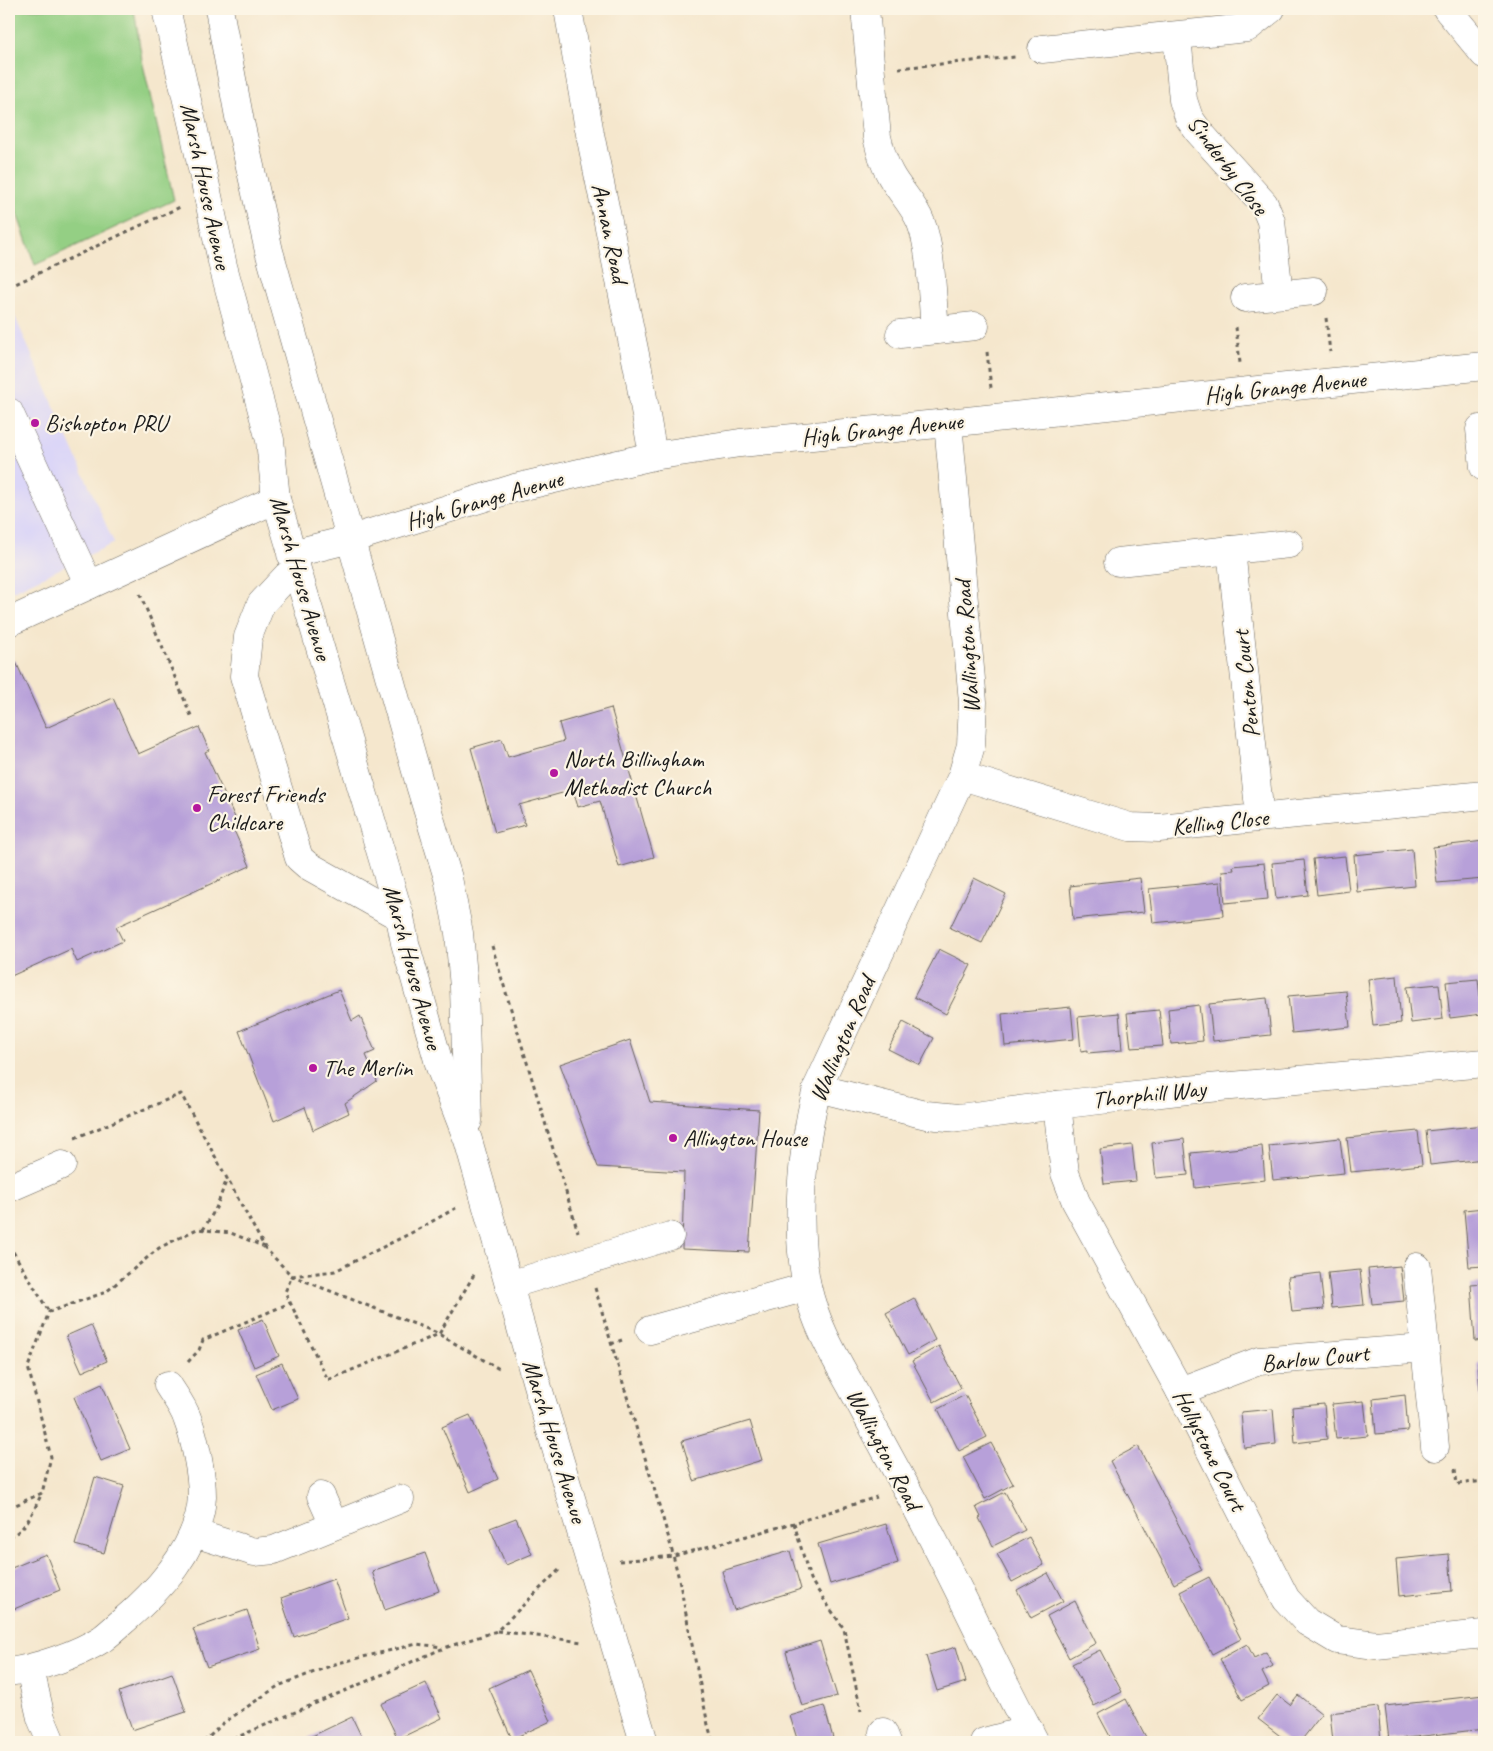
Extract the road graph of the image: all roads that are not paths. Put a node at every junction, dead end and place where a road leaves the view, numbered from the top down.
1 (166, 9) edge
2 (219, 9) edge
3 (568, 9) edge
4 (865, 9) edge
5 (1271, 9) edge
6 (1448, 9) edge
7 (1177, 36) junction
8 (1042, 49) road end
9 (1484, 54) edge
10 (1314, 291) road end
11 (1279, 294) junction
12 (1245, 298) road end
13 (975, 326) road end
14 (935, 330) junction
15 (900, 334) dead end
16 (1484, 366) edge
17 (9, 412) edge
18 (948, 423) junction
19 (1480, 429) dead end
20 (653, 456) junction
21 (1484, 467) edge
22 (276, 499) junction
23 (351, 539) junction
24 (1290, 544) dead end
25 (1231, 550) junction
26 (1118, 562) dead end
27 (294, 563) junction
28 (89, 586) junction
29 (9, 622) edge
30 (962, 776) junction
31 (1484, 795) edge
32 (1260, 817) junction
33 (400, 917) junction
34 (1484, 1063) edge
35 (817, 1088) junction
36 (1057, 1104) junction
37 (468, 1140) junction
38 (62, 1165) road end
39 (26, 1188) edge
40 (670, 1236) dead end
41 (1417, 1268) dead end
42 (509, 1285) junction
43 (807, 1287) junction
44 (650, 1330) dead end
45 (1425, 1348) junction
46 (168, 1384) road end
47 (1180, 1391) junction
48 (1435, 1448) dead end
49 (321, 1496) dead end
50 (400, 1499) dead end
51 (334, 1525) junction
52 (194, 1533) junction
53 (1484, 1634) edge
54 (19, 1671) edge
55 (1032, 1736) edge
56 (51, 1742) edge
57 (644, 1742) edge
58 (984, 1742) edge

1 - 22 street, Marsh House Avenue
2 - 23 street, Marsh House Avenue
3 - 20 street, Annan Road
4 - 14 street
5 - 7 street
6 - 9 street
7 - 8 street
7 - 11 street, Sinderby Close
10 - 11 street
11 - 12 street
13 - 14 street
14 - 15 street
16 - 18 street, High Grange Avenue
17 - 28 street
18 - 20 street, High Grange Avenue
18 - 30 street, Wallington Road
19 - 21 street
20 - 23 street, High Grange Avenue
22 - 27 street, Marsh House Avenue
22 - 28 street
23 - 27 street, High Grange Avenue
23 - 37 street, Marsh House Avenue
24 - 25 street
25 - 26 street
25 - 32 street, Penton Court
27 - 33 street, Marsh House Avenue
27 - 33 street
28 - 29 street
30 - 32 street, Kelling Close
30 - 35 street, Wallington Road
31 - 32 street, Kelling Close
33 - 37 street, Marsh House Avenue
34 - 36 street, Thorphill Way
35 - 36 street, Thorphill Way
35 - 43 street, Wallington Road
36 - 47 street, Hollystone Court
37 - 42 street, Marsh House Avenue
38 - 39 street
40 - 42 street
41 - 45 street
42 - 57 street, Marsh House Avenue
43 - 44 street
43 - 55 street, Wallington Road
45 - 47 street, Barlow Court
45 - 48 street
46 - 52 street
47 - 53 street, Hollystone Court
49 - 51 street
50 - 51 street
51 - 52 street
52 - 54 street
54 - 56 street
55 - 58 street

